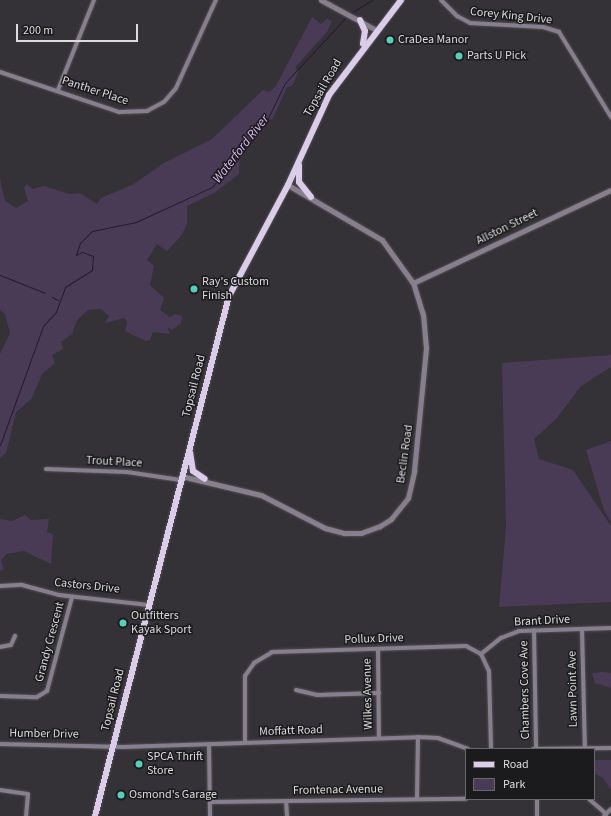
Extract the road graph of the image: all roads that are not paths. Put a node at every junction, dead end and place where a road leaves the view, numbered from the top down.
1 (94, 0) edge
2 (216, 0) edge
3 (322, 0) edge
4 (401, 0) edge
5 (441, 0) edge
6 (357, 18) junction
7 (376, 30) junction
8 (361, 49) junction
9 (0, 72) edge
10 (58, 90) junction
11 (611, 117) edge
12 (300, 157) junction
13 (288, 185) junction
14 (611, 190) edge
15 (311, 197) junction
16 (413, 283) junction
17 (190, 449) junction
18 (46, 469) dead end
19 (181, 478) junction
20 (205, 480) junction
21 (0, 586) edge
22 (72, 597) junction
23 (148, 605) junction
24 (611, 628) edge
25 (582, 629) junction
26 (534, 630) junction
27 (15, 636) dead end
28 (0, 647) edge
29 (378, 649) junction
30 (481, 654) junction
31 (296, 690) dead end
32 (379, 693) junction
33 (0, 696) edge
34 (418, 737) junction
35 (379, 738) junction
36 (245, 743) junction
37 (0, 744) edge
38 (209, 744) junction
39 (112, 746) junction
40 (465, 748) edge
41 (491, 748) edge
42 (536, 748) edge
43 (585, 748) edge
44 (611, 748) edge
45 (0, 790) edge
46 (417, 799) junction
47 (465, 799) edge
48 (537, 800) edge
49 (590, 800) edge
50 (286, 801) junction
51 (210, 802) junction
52 (611, 809) edge
53 (605, 815) edge
54 (26, 816) edge
55 (95, 816) edge
56 (210, 816) edge
57 (287, 816) edge
58 (537, 816) edge

1 - 10 street
2 - 10 street, Panther Place
3 - 6 street
4 - 7 main road, Topsail Road
5 - 11 street, Corey King Drive
6 - 7 street
6 - 8 main road
7 - 8 main road, Topsail Road
8 - 12 main road, Topsail Road
9 - 10 street, Panther Place
12 - 13 main road, Topsail Road
12 - 15 main road
13 - 15 street
13 - 17 main road, Topsail Road
14 - 16 street, Allston Street
15 - 16 street
16 - 20 street, Beclin Road
17 - 19 main road, Topsail Road
17 - 20 main road
18 - 19 street, Trout Place
19 - 20 street, Beclin Road
19 - 23 main road, Topsail Road
21 - 22 street, Castors Drive
22 - 23 street, Castors Drive
22 - 33 street, Grandy Crescent
23 - 39 main road, Topsail Road
24 - 25 street, Brant Drive
25 - 26 street, Brant Drive
25 - 43 street, Lawn Point Ave
26 - 30 street, Brant Drive
26 - 42 street, Chambers Cove Ave
27 - 28 street
29 - 30 street, Pollux Drive
29 - 32 street, Wilkes Avenue
29 - 36 street, Pollux Drive
30 - 41 street
31 - 32 street
32 - 35 street, Wilkes Avenue
34 - 35 street, Moffatt Road
34 - 40 street, Moffatt Road
34 - 46 street
35 - 36 street, Moffatt Road
36 - 38 street, Moffatt Road
37 - 39 street, Humber Drive
38 - 39 street, Moffatt Road
38 - 51 street
39 - 55 main road, Topsail Road
43 - 44 street
45 - 54 street
46 - 47 street, Frontenac Avenue
46 - 50 street, Frontenac Avenue
48 - 58 street
49 - 53 street
50 - 51 street, Frontenac Avenue
50 - 57 street
51 - 56 street
52 - 53 street

